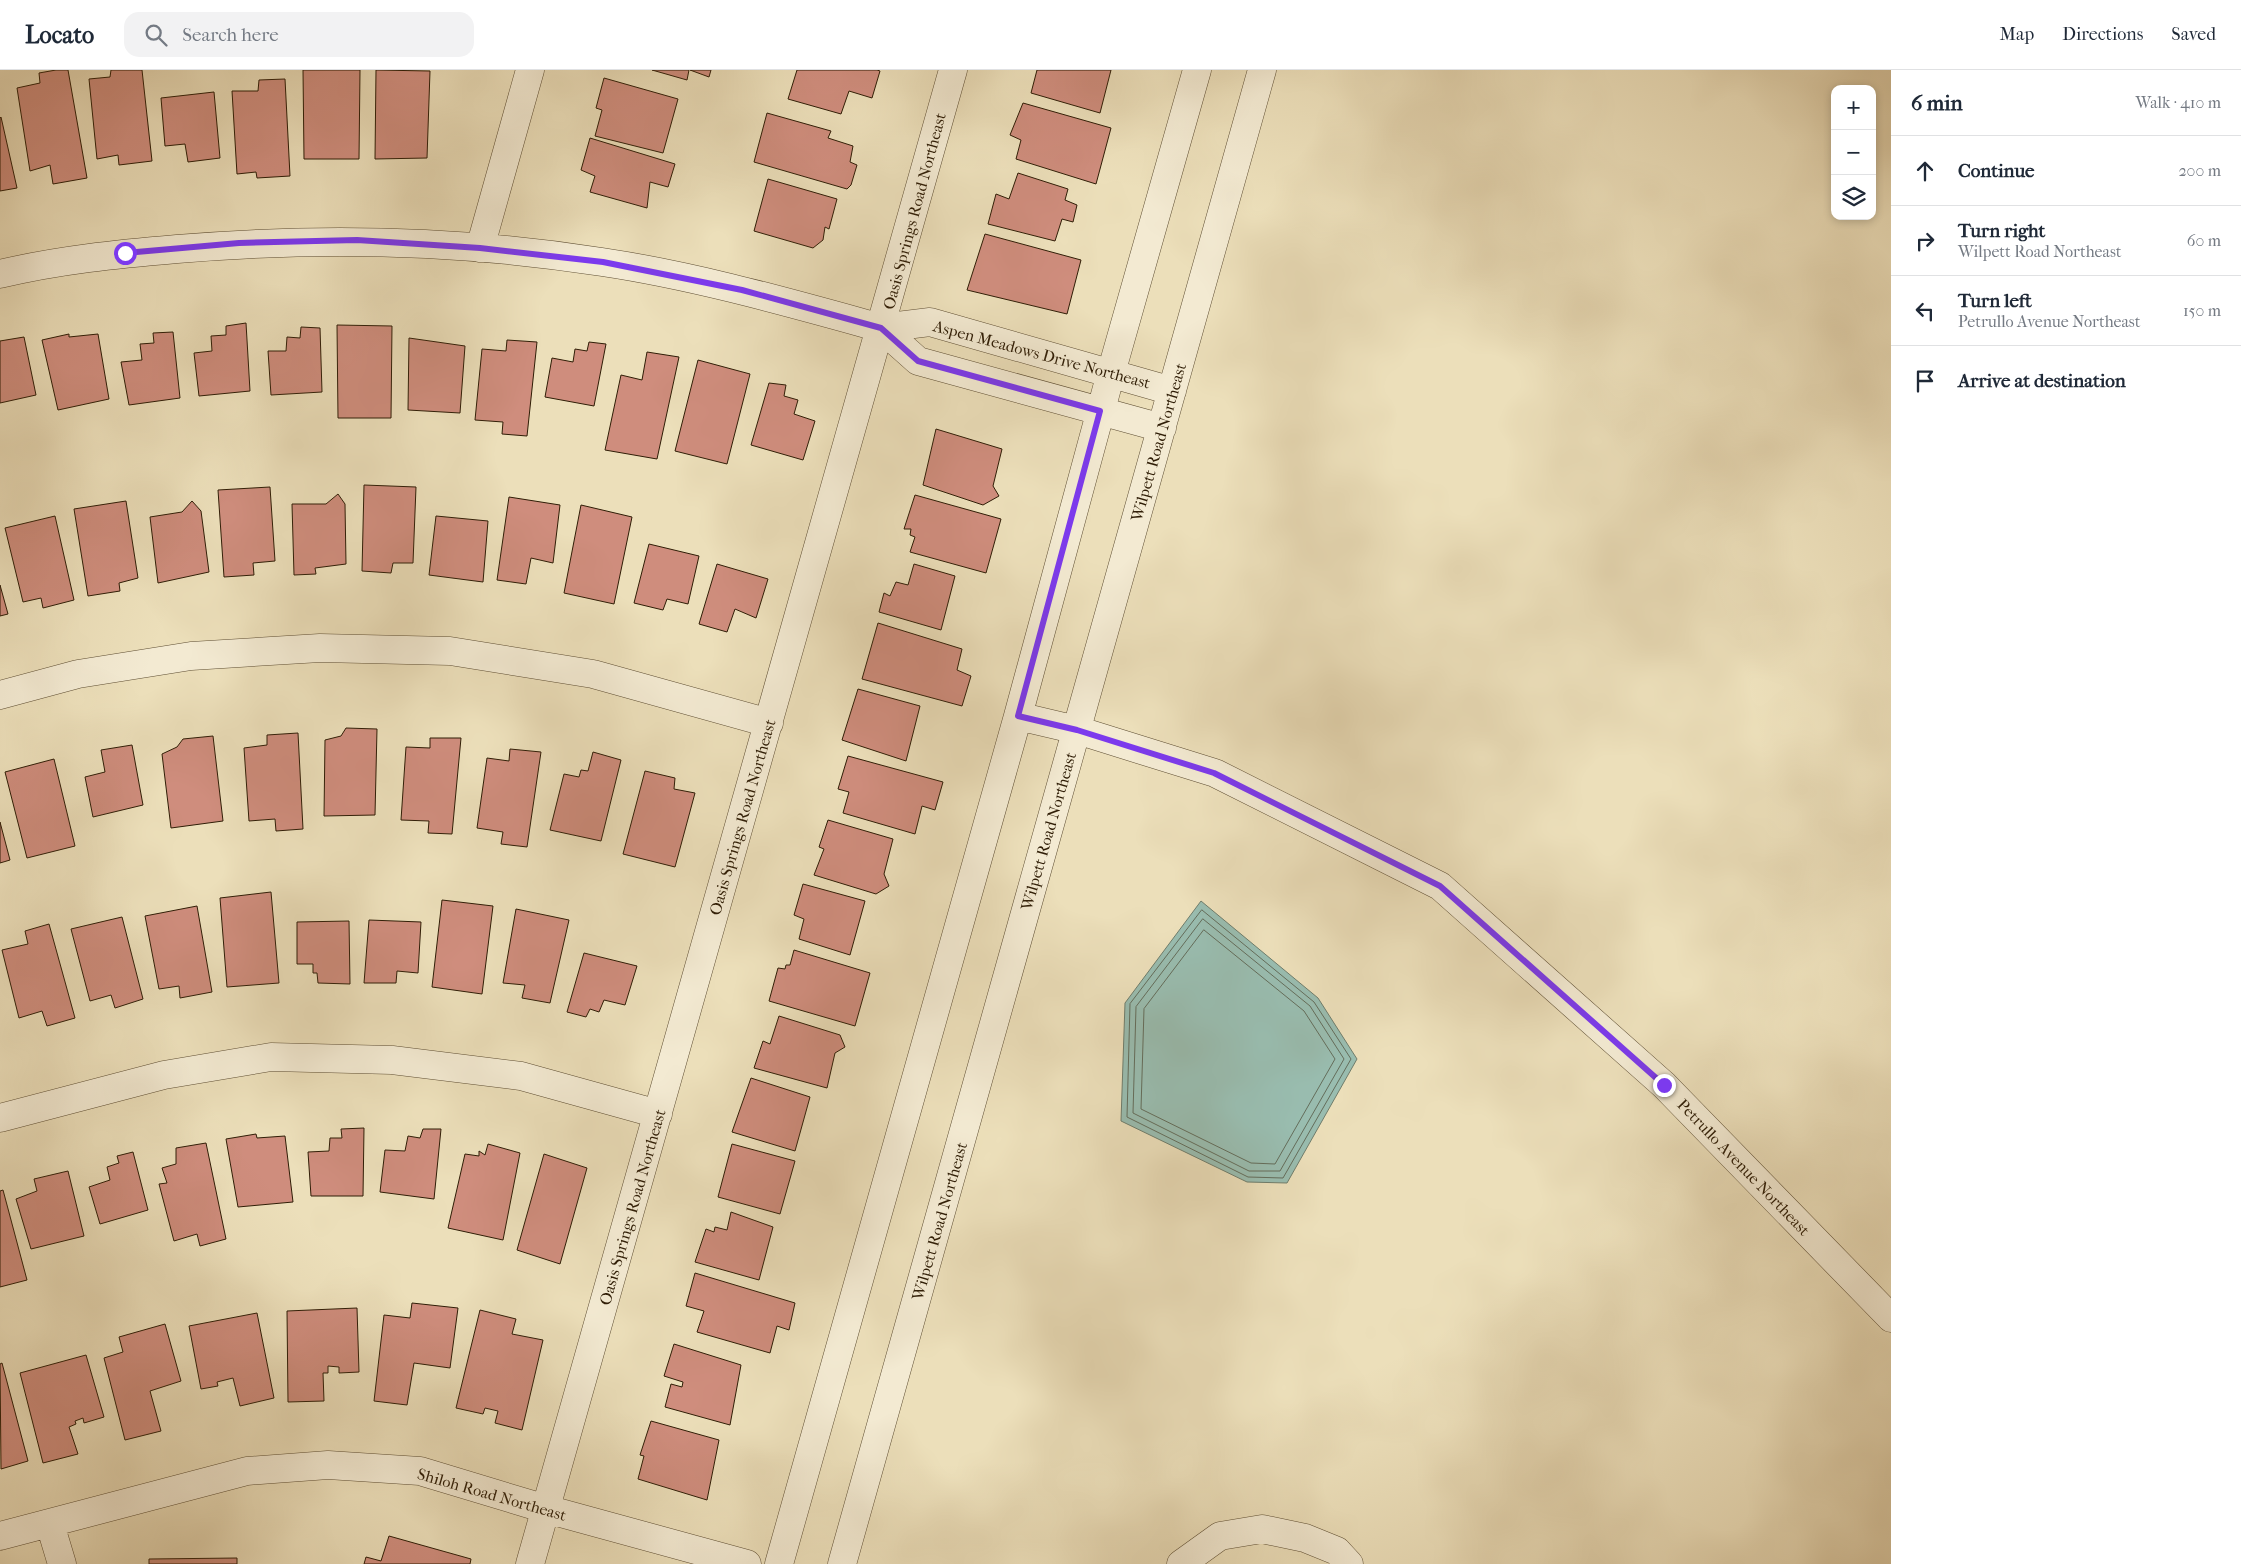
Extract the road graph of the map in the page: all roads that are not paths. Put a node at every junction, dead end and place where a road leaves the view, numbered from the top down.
1 (530, 70) edge
2 (953, 70) edge
3 (1197, 70) edge
4 (1262, 70) edge
5 (480, 248) junction
6 (0, 274) edge
7 (881, 328) junction
8 (1110, 372) junction
9 (1172, 391) junction
10 (1100, 411) junction
11 (1162, 428) junction
12 (0, 695) edge
13 (1018, 716) junction
14 (769, 723) junction
15 (1077, 730) junction
16 (658, 1114) junction
17 (0, 1118) edge
18 (1891, 1318) edge
19 (546, 1509) junction
20 (50, 1524) junction
21 (0, 1536) edge
22 (62, 1564) edge
23 (530, 1564) edge
24 (748, 1564) edge
25 (779, 1564) edge
26 (842, 1564) edge
27 (1180, 1564) edge
28 (1349, 1564) edge

1 - 5 street
2 - 7 street, Oasis Springs Road Northeast
3 - 8 street
4 - 9 street, Wilpett Road Northeast
5 - 6 street, Aspen Meadows Drive Northeast
5 - 7 street, Aspen Meadows Drive Northeast
7 - 8 street, Aspen Meadows Drive Northeast
7 - 10 street, Aspen Meadows Drive Northeast
7 - 14 street, Oasis Springs Road Northeast
8 - 9 street, Aspen Meadows Drive Northeast
8 - 10 street
9 - 11 street, Wilpett Road Northeast
10 - 11 street, Aspen Meadows Drive Northeast
10 - 13 street
11 - 15 street, Wilpett Road Northeast
12 - 14 street
13 - 15 street, Petrullo Avenue Northeast
13 - 25 street
14 - 16 street, Oasis Springs Road Northeast
15 - 18 street, Petrullo Avenue Northeast
15 - 26 street, Wilpett Road Northeast
16 - 17 street
16 - 19 street, Oasis Springs Road Northeast
19 - 20 street, Shiloh Road Northeast
19 - 23 street, Oasis Springs Road Northeast
19 - 24 street, Shiloh Road Northeast
20 - 21 street, Shiloh Road Northeast
20 - 22 street
27 - 28 street

